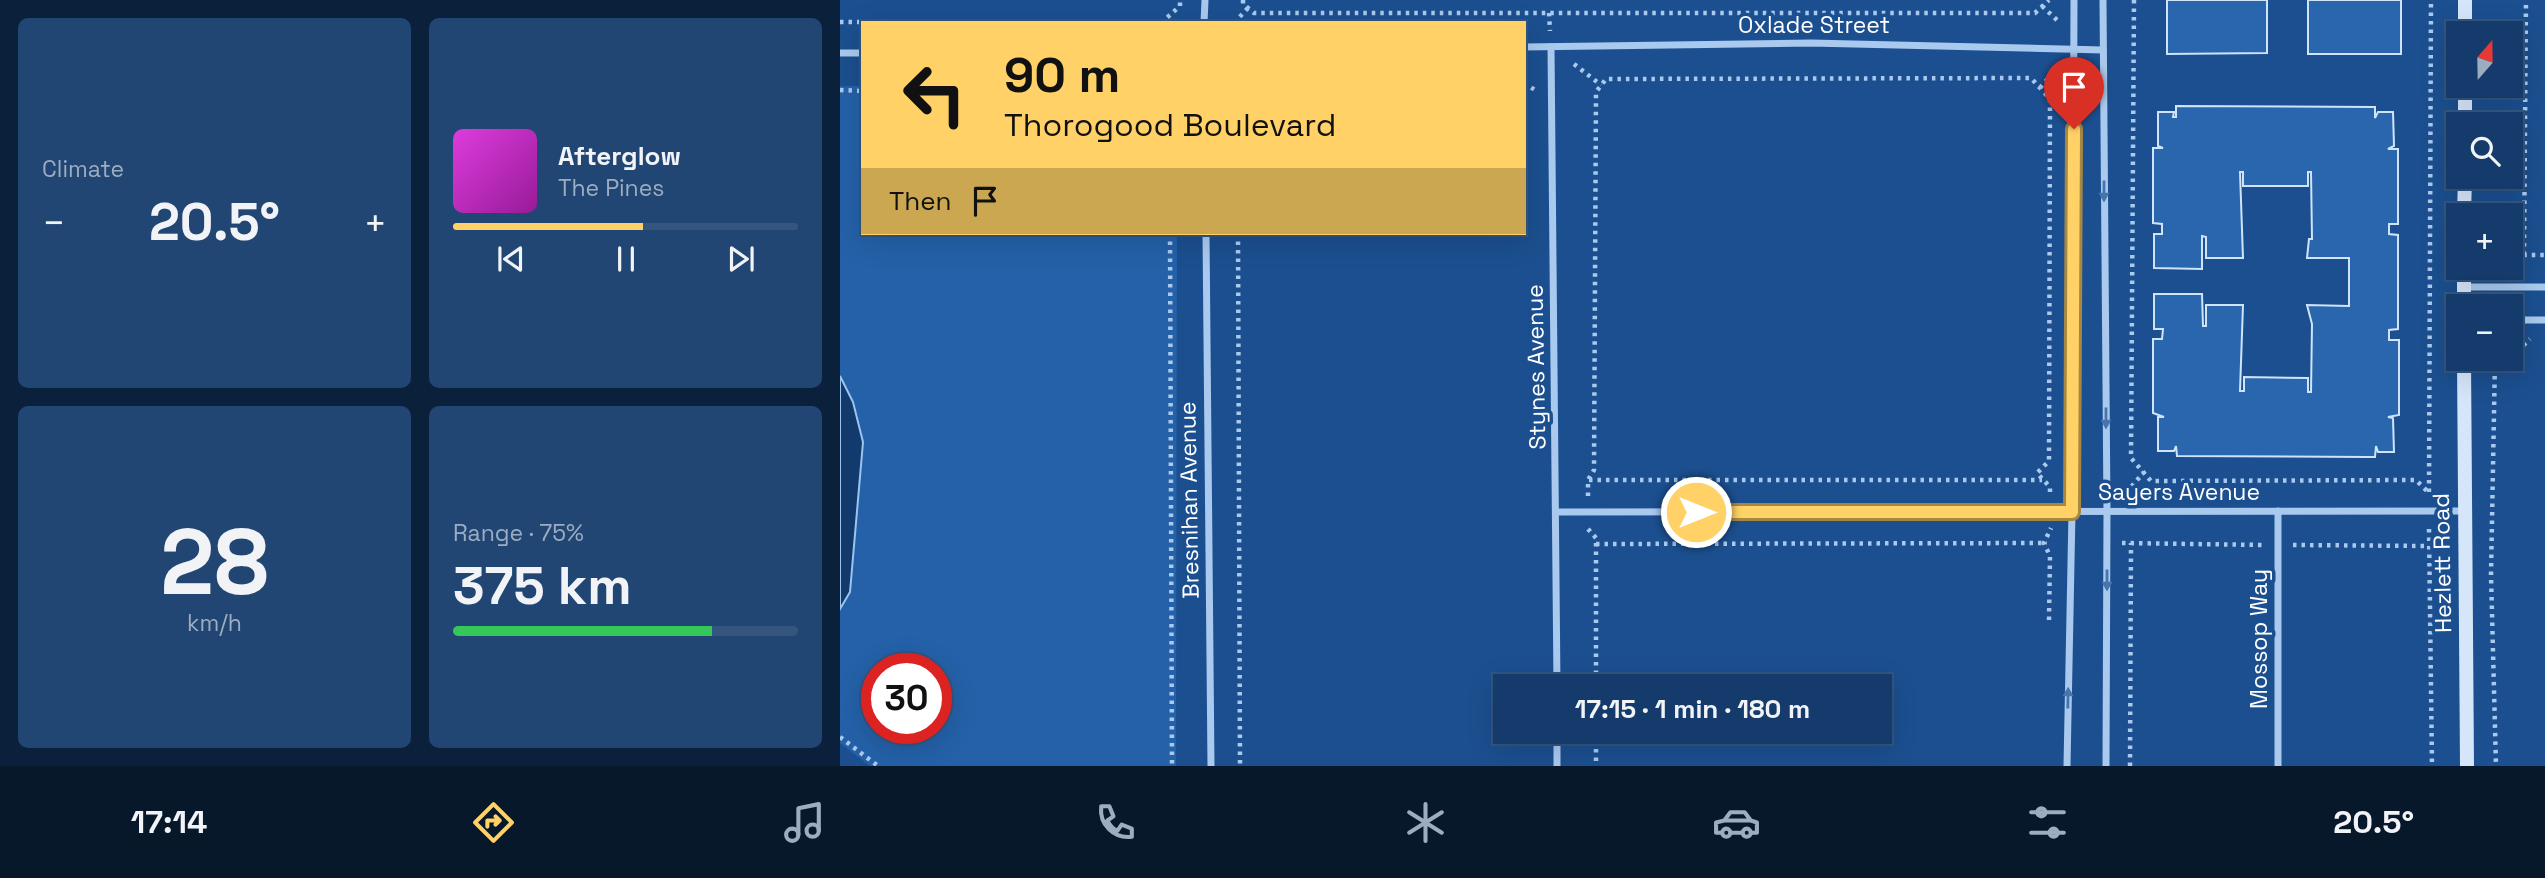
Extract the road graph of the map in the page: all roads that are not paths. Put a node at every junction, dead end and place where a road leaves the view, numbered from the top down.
1 (1205, 0) edge
2 (2074, 0) edge
3 (2103, 0) edge
4 (2465, 0) edge
5 (1204, 21) edge
6 (2465, 21) edge
7 (1526, 47) edge
8 (1551, 47) junction
9 (2074, 47) junction
10 (2103, 50) junction
11 (840, 52) edge
12 (861, 52) edge
13 (1206, 235) edge
14 (2465, 280) edge
15 (2465, 287) junction
16 (2545, 287) edge
17 (2465, 294) edge
18 (2523, 320) edge
19 (2545, 320) edge
20 (2465, 371) edge
21 (2278, 511) junction
22 (2464, 511) junction
23 (1558, 512) junction
24 (2072, 512) junction
25 (2107, 512) junction
26 (1557, 674) edge
27 (1557, 744) edge
28 (1211, 766) edge
29 (1557, 766) edge
30 (2067, 766) edge
31 (2106, 766) edge
32 (2278, 766) edge
33 (2467, 766) edge

1 - 5 street
2 - 9 street
3 - 10 street
4 - 6 main road
7 - 8 street, Oxlade Street
8 - 9 street, Oxlade Street
8 - 23 street, Stynes Avenue
9 - 10 street, Oxlade Street
9 - 24 street
10 -> 25 street
11 - 12 street
13 - 28 street, Bresnihan Avenue
14 - 15 main road
15 - 16 street
15 - 17 main road
18 - 19 street
20 - 22 main road, Hezlett Road
21 - 22 street, Sayers Avenue
21 - 25 street, Sayers Avenue
21 - 32 street, Mossop Way
22 - 33 main road, Hezlett Road
23 - 24 street, Sayers Avenue
23 - 26 street, Stynes Avenue
24 - 25 street, Sayers Avenue
30 -> 24 street
25 -> 31 street
27 - 29 street

